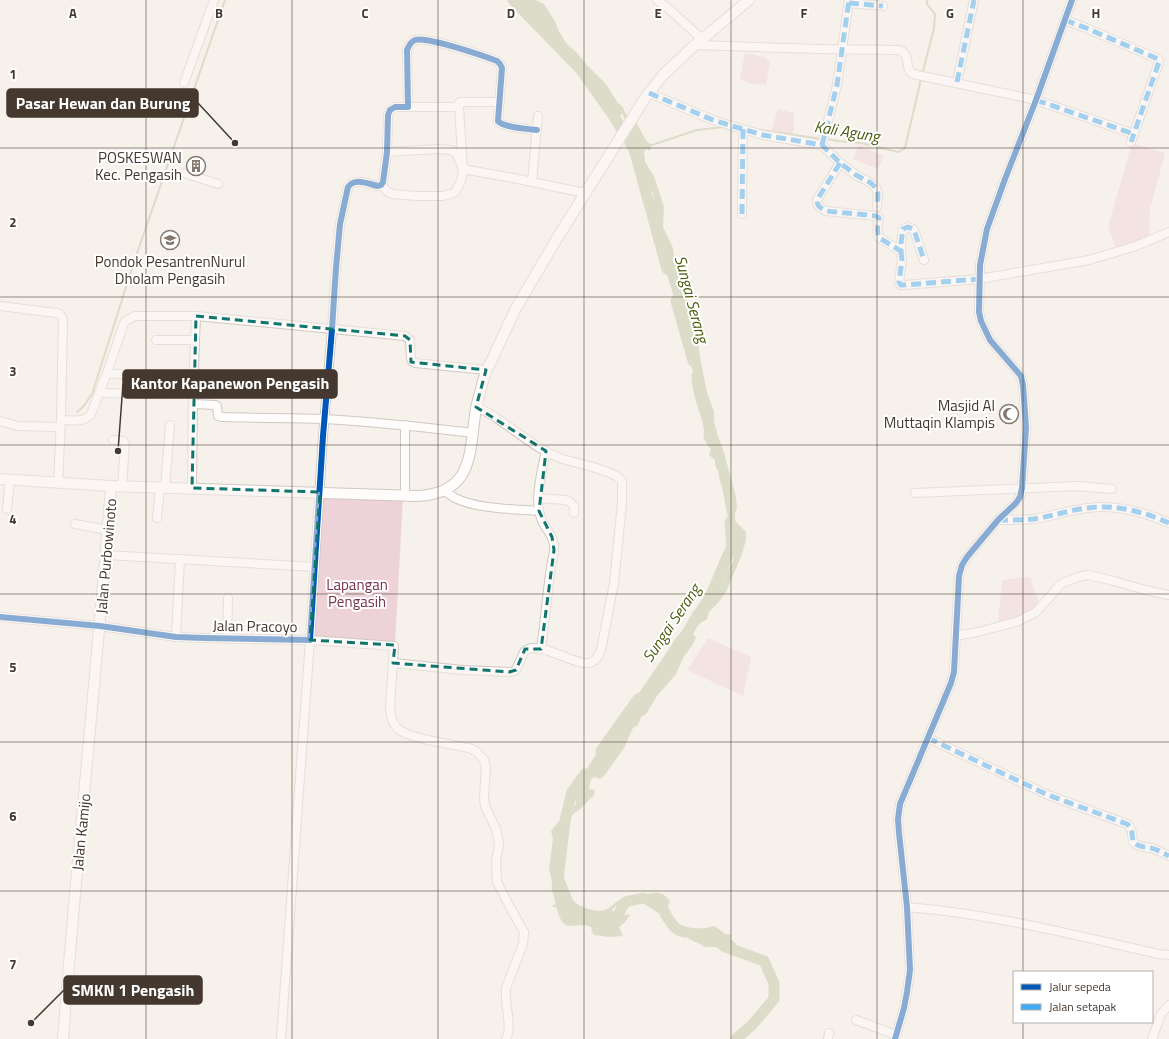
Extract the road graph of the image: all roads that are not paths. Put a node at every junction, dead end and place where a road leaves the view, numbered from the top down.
1 (214, 0) edge
2 (657, 0) edge
3 (749, 0) edge
4 (974, 0) edge
5 (1072, 0) edge
6 (849, 1) edge
7 (883, 6) dead end
8 (1065, 20) junction
9 (699, 42) junction
10 (842, 49) junction
11 (957, 82) junction
12 (184, 83) dead end
13 (647, 95) junction
14 (1036, 100) junction
15 (499, 102) junction
16 (408, 107) junction
17 (459, 107) junction
18 (538, 116) dead end
19 (741, 129) junction
20 (537, 130) junction
21 (823, 141) junction
22 (387, 152) junction
23 (840, 163) junction
24 (462, 169) junction
25 (184, 173) dead end
26 (532, 182) junction
27 (218, 184) dead end
28 (381, 185) junction
29 (585, 193) junction
30 (877, 207) dead end
31 (742, 214) dead end
32 (1169, 232) edge
33 (901, 251) junction
34 (924, 260) dead end
35 (979, 279) junction
36 (0, 306) edge
37 (196, 316) junction
38 (332, 329) junction
39 (156, 340) dead end
40 (195, 340) junction
41 (486, 370) junction
42 (107, 373) junction
43 (138, 376) dead end
44 (193, 392) junction
45 (100, 393) junction
46 (193, 404) junction
47 (476, 407) junction
48 (325, 420) junction
49 (0, 421) edge
50 (61, 424) junction
51 (170, 425) dead end
52 (405, 425) junction
53 (473, 433) junction
54 (113, 440) dead end
55 (546, 451) junction
56 (5, 479) edge
57 (58, 483) junction
58 (111, 486) junction
59 (122, 486) junction
60 (162, 487) junction
61 (192, 488) junction
62 (1022, 488) junction
63 (1112, 489) dead end
64 (444, 491) junction
65 (320, 492) junction
66 (915, 493) dead end
67 (405, 495) junction
68 (538, 498) junction
69 (8, 509) dead end
70 (539, 511) junction
71 (574, 513) dead end
72 (157, 518) dead end
73 (998, 520) junction
74 (1169, 523) edge
75 (76, 524) dead end
76 (108, 530) junction
77 (106, 555) junction
78 (180, 559) junction
79 (315, 567) junction
80 (1169, 595) edge
81 (228, 598) dead end
82 (0, 617) edge
83 (100, 626) junction
84 (956, 636) junction
85 (176, 637) junction
86 (227, 639) junction
87 (310, 640) junction
88 (541, 649) junction
89 (393, 663) junction
90 (928, 738) junction
91 (1169, 856) edge
92 (908, 907) junction
93 (1169, 955) edge
94 (1169, 1005) edge
95 (856, 1020) dead end
96 (895, 1037) edge
97 (62, 1039) edge
98 (281, 1039) edge
99 (506, 1039) edge
100 (1152, 1039) edge

1 - 12 street
2 - 9 street
3 - 9 main road
4 - 11 street
5 - 8 street
6 - 7 street
6 - 10 street
8 - 14 street
8 - 14 street
9 - 10 street
9 - 13 main road
10 - 11 street
10 - 21 street
11 - 14 street
13 - 19 street
13 - 29 main road
14 - 35 street
15 - 16 street
15 - 17 street
15 - 20 street
16 - 17 street
16 - 22 street
17 - 24 street
18 - 20 street
19 - 21 street
19 - 31 street
20 - 26 street
21 - 23 street
22 - 24 street
22 - 28 street
23 - 30 street
23 - 33 street
24 - 26 street
24 - 28 street
25 - 27 street
26 - 29 street
28 - 38 street, Jalan Pracoyo
29 - 41 main road
32 - 35 street
33 - 34 street
33 - 35 street
35 - 62 street
36 - 50 street
37 - 38 street
37 - 40 street
37 - 42 street
38 - 41 street
38 - 48 street, Jalan Pracoyo
39 - 40 street
40 - 44 street
41 - 47 main road
42 - 43 street
42 - 45 street
44 - 45 street
44 - 46 street
45 - 50 street
46 - 48 street
46 - 61 street
47 - 53 main road
47 - 55 street
48 - 52 street
48 - 65 street, Jalan Pracoyo
49 - 50 street
50 - 57 street
51 - 60 street
52 - 53 street
52 - 67 street
53 - 64 main road
54 - 59 street
55 - 68 street
55 - 88 street
56 - 57 main road
56 - 69 street
57 - 58 main road
58 - 59 main road
58 - 76 main road, Jalan Purbowinoto
59 - 60 main road
60 - 61 main road
60 - 72 street
61 - 65 main road
62 - 63 street
62 - 66 street
62 - 73 street
64 - 67 main road
64 - 70 street
65 - 67 main road
65 - 79 street, Jalan Pracoyo
68 - 70 street
68 - 71 street
70 - 88 street
73 - 74 street
73 - 84 street
75 - 76 street
76 - 77 main road, Jalan Purbowinoto
77 - 78 street
77 - 83 main road, Jalan Purbowinoto
78 - 79 street
78 - 85 street
79 - 87 street, Jalan Pracoyo
80 - 84 street
81 - 86 street
82 - 83 street, Jalan Pracoyo
83 - 85 street, Jalan Pracoyo
83 - 97 main road, Jalan Kamijo
84 - 90 street
85 - 86 street, Jalan Pracoyo
86 - 87 street, Jalan Pracoyo
87 - 89 street
87 - 98 street
88 - 89 street
89 - 99 street
90 - 91 street
90 - 92 street
92 - 93 street
92 - 96 street
94 - 100 street
95 - 96 street

